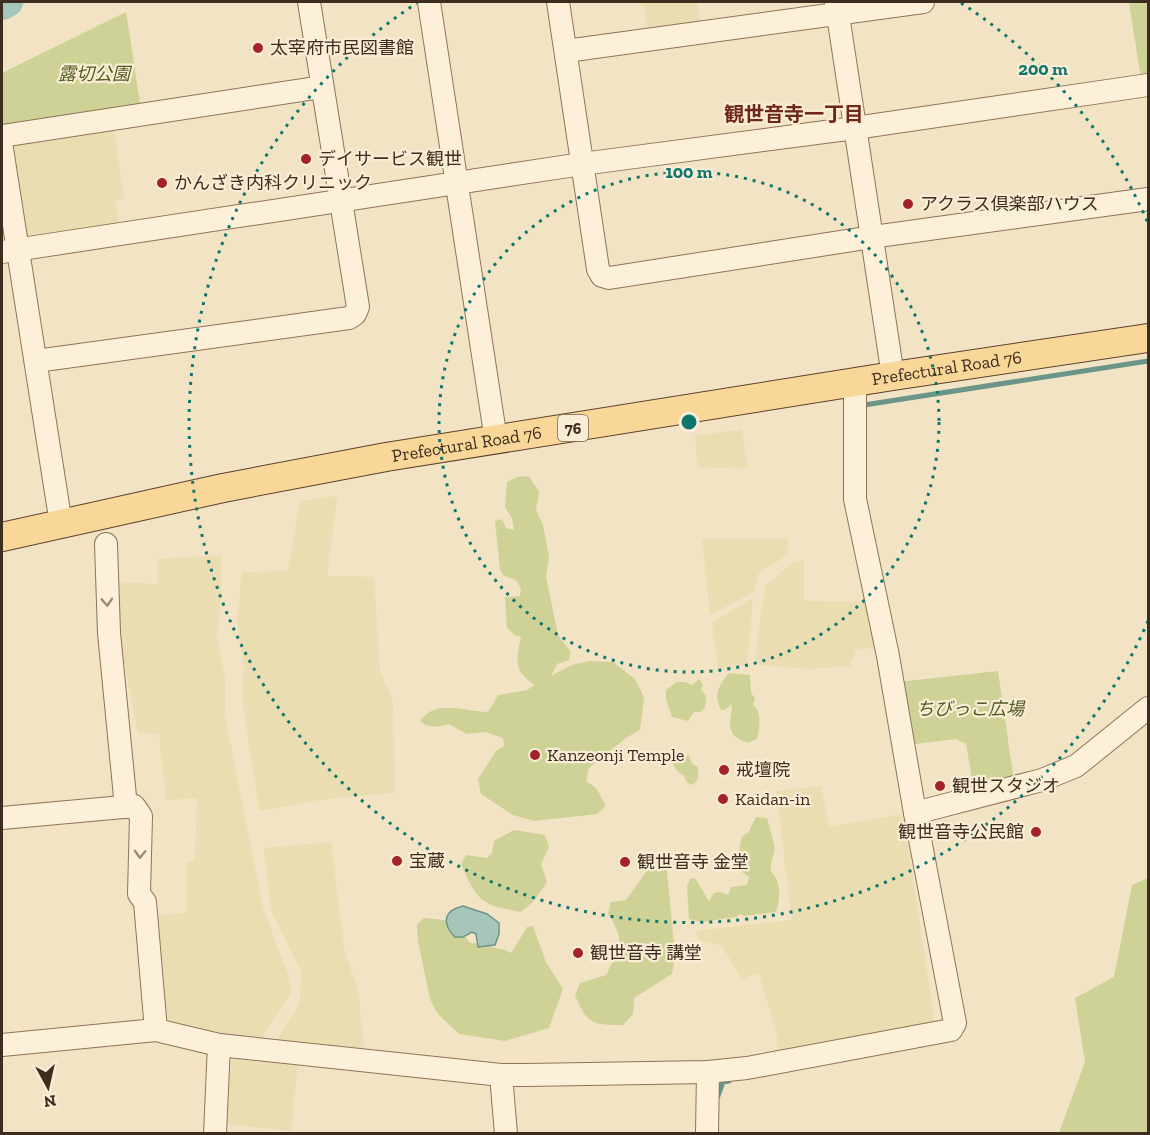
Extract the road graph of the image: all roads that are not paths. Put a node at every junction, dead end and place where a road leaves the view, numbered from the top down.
1 (309, 2) edge
2 (429, 2) edge
3 (558, 2) edge
4 (923, 2) edge
5 (837, 8) edge
6 (566, 51) junction
7 (1149, 85) edge
8 (322, 87) junction
9 (855, 128) junction
10 (2, 136) edge
11 (2, 148) edge
12 (582, 164) junction
13 (457, 183) junction
14 (1149, 199) edge
15 (341, 200) junction
16 (872, 237) junction
17 (9, 251) edge
18 (1149, 338) edge
19 (36, 361) junction
20 (893, 376) junction
21 (855, 382) junction
22 (496, 440) junction
23 (61, 524) junction
24 (2, 537) edge
25 (106, 544) dead end
26 (1149, 708) edge
27 (126, 807) junction
28 (915, 813) junction
29 (2, 818) edge
30 (156, 1030) junction
31 (2, 1045) edge
32 (219, 1045) junction
33 (708, 1072) junction
34 (501, 1075) junction
35 (215, 1134) edge
36 (506, 1134) edge
37 (707, 1134) edge

1 - 8 street
2 - 13 street
3 - 6 street
4 - 5 street
5 - 6 street
5 - 9 street
6 - 12 street
7 - 9 street
8 - 10 street
8 - 15 street
9 - 12 street
9 - 16 street
11 - 17 street
12 - 13 street
12 - 16 street
13 - 15 street
13 - 22 street
14 - 16 street
15 - 17 street
15 - 19 street
16 - 20 street
17 - 19 street
18 - 20 main road, Prefectural Road 76 / 76
19 - 23 street
20 - 21 main road, Prefectural Road 76 / 76
21 - 22 main road, Prefectural Road 76 / 76
21 - 28 street
22 - 23 main road, Prefectural Road 76 / 76
23 - 24 main road, Prefectural Road 76 / 76
25 -> 27 street
26 - 28 street
27 - 29 street
27 -> 30 street
28 - 33 street
30 - 31 street
30 - 32 street
32 - 34 street
32 - 35 street
33 - 34 street
33 - 37 street
34 - 36 street

